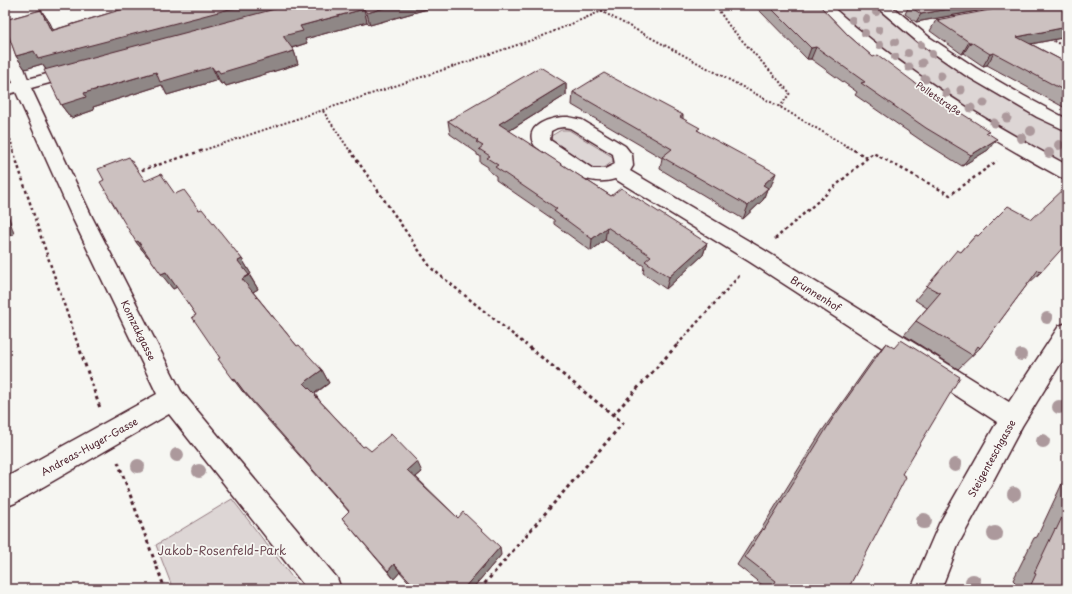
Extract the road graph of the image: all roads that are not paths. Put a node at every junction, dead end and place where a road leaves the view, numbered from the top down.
1 (822, 5) edge
2 (881, 5) edge
3 (5, 39) edge
4 (88, 68) edge
5 (22, 86) junction
6 (5, 90) edge
7 (1067, 126) edge
8 (618, 172) dead end
9 (1067, 173) edge
10 (1067, 333) edge
11 (172, 399) junction
12 (1013, 418) junction
13 (5, 493) edge
14 (326, 589) edge
15 (926, 589) edge

1 - 9 street, Polletstraße
2 - 7 street
3 - 5 street, Komzakgasse
4 - 5 street
5 - 6 street
5 - 11 street, Komzakgasse
8 - 12 street, Brunnenhof
10 - 12 street, Steigenteschgasse
11 - 13 street, Andreas-Huger-Gasse
11 - 14 street, Komzakgasse
12 - 15 street, Steigenteschgasse

